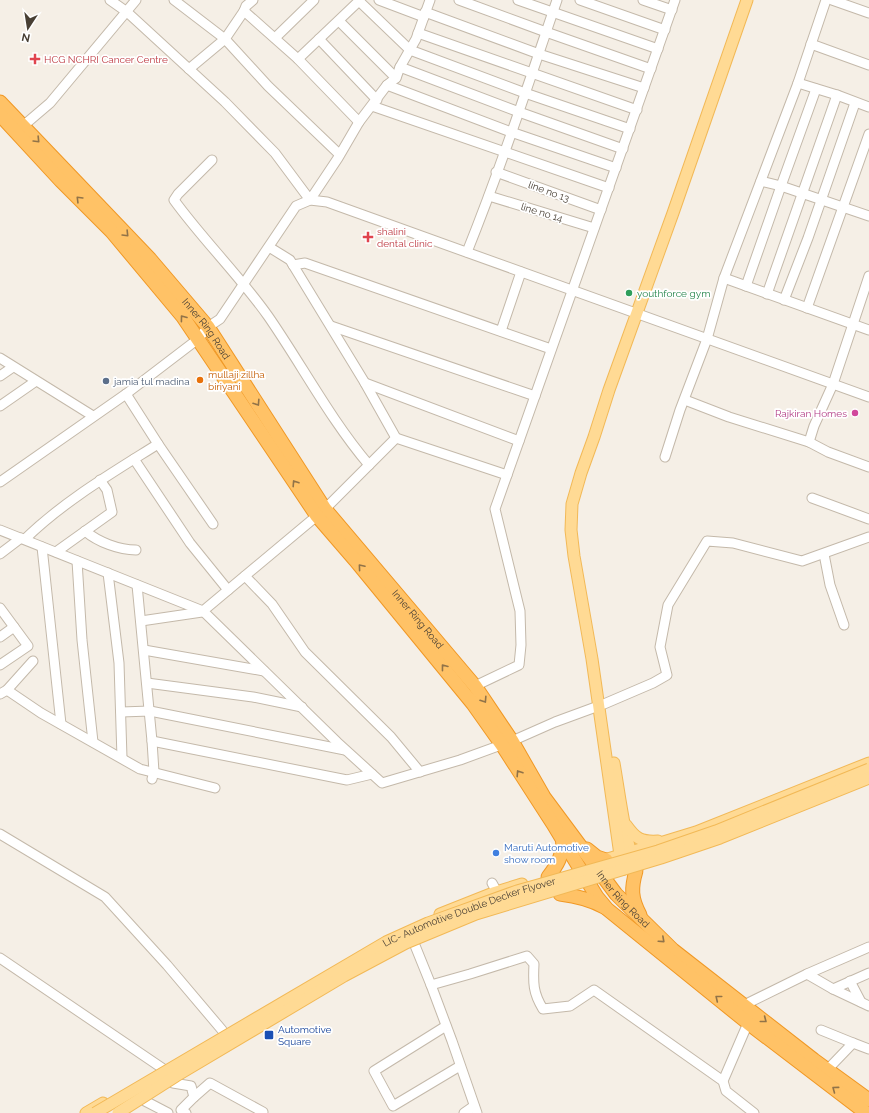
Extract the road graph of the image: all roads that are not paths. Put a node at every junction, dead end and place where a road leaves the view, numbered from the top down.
1 (110, 0) edge
2 (136, 0) edge
3 (174, 0) edge
4 (238, 0) edge
5 (314, 0) edge
6 (379, 0) edge
7 (430, 0) edge
8 (459, 0) edge
9 (518, 0) edge
10 (557, 0) edge
11 (580, 0) edge
12 (643, 0) edge
13 (675, 0) edge
14 (747, 0) edge
15 (754, 0) edge
16 (826, 0) edge
17 (832, 0) edge
18 (360, 1) edge
19 (248, 6) edge
20 (672, 10) junction
21 (127, 12) junction
22 (552, 13) junction
23 (869, 13) edge
24 (425, 15) junction
25 (339, 21) junction
26 (665, 30) junction
27 (546, 32) junction
28 (418, 33) junction
29 (275, 38) junction
30 (225, 39) junction
31 (319, 39) junction
32 (811, 44) junction
33 (658, 49) junction
34 (410, 50) junction
35 (538, 54) junction
36 (298, 59) junction
37 (869, 65) edge
38 (400, 67) junction
39 (189, 69) junction
40 (651, 69) junction
41 (532, 74) junction
42 (396, 78) junction
43 (798, 83) junction
44 (387, 85) junction
45 (644, 88) junction
46 (816, 89) junction
47 (525, 93) junction
48 (837, 95) junction
49 (0, 102) edge
50 (375, 103) junction
51 (855, 103) junction
52 (869, 107) edge
53 (637, 110) junction
54 (519, 112) junction
55 (0, 115) edge
56 (359, 122) junction
57 (23, 126) junction
58 (630, 129) junction
59 (511, 132) junction
60 (869, 134) edge
61 (623, 149) junction
62 (504, 152) junction
63 (339, 154) junction
64 (212, 160) dead end
65 (616, 168) junction
66 (496, 172) junction
67 (761, 181) junction
68 (780, 186) junction
69 (609, 188) junction
70 (802, 193) junction
71 (489, 196) junction
72 (310, 200) junction
73 (820, 201) junction
74 (843, 208) junction
75 (601, 210) junction
76 (869, 216) edge
77 (594, 228) junction
78 (269, 247) junction
79 (467, 252) junction
80 (293, 265) junction
81 (521, 272) junction
82 (869, 276) edge
83 (724, 278) junction
84 (243, 284) junction
85 (746, 286) junction
86 (572, 290) junction
87 (767, 294) junction
88 (784, 300) junction
89 (807, 308) junction
90 (640, 315) junction
91 (853, 324) junction
92 (331, 326) junction
93 (208, 327) junction
94 (869, 330) edge
95 (501, 331) junction
96 (198, 339) junction
97 (707, 339) junction
98 (551, 349) junction
99 (0, 358) edge
100 (13, 367) junction
101 (0, 376) edge
102 (36, 381) junction
103 (365, 383) junction
104 (833, 384) junction
105 (126, 394) junction
106 (535, 396) junction
107 (869, 396) edge
108 (685, 400) junction
109 (0, 406) edge
110 (93, 416) junction
111 (396, 438) junction
112 (519, 441) junction
113 (809, 442) junction
114 (158, 444) junction
115 (665, 457) dead end
116 (134, 459) junction
117 (369, 465) junction
118 (869, 467) edge
119 (507, 475) junction
120 (100, 480) junction
121 (0, 482) edge
122 (812, 498) dead end
123 (321, 512) junction
124 (869, 519) edge
125 (213, 524) dead end
126 (0, 530) edge
127 (85, 531) junction
128 (869, 537) edge
129 (23, 539) junction
130 (42, 547) junction
131 (136, 550) dead end
132 (56, 552) junction
133 (0, 554) edge
134 (824, 554) junction
135 (77, 561) junction
136 (108, 573) junction
137 (245, 576) junction
138 (137, 585) junction
139 (228, 590) junction
140 (0, 608) edge
141 (203, 611) junction
142 (141, 622) junction
143 (844, 625) dead end
144 (14, 627) junction
145 (0, 637) edge
146 (144, 650) junction
147 (33, 661) dead end
148 (0, 665) edge
149 (264, 671) junction
150 (147, 683) junction
151 (475, 686) junction
152 (3, 692) edge
153 (602, 705) junction
154 (302, 707) junction
155 (150, 711) junction
156 (121, 712) junction
157 (61, 724) junction
158 (152, 740) junction
159 (94, 742) junction
160 (507, 743) junction
161 (346, 750) junction
162 (122, 758) junction
163 (869, 763) edge
164 (869, 769) edge
165 (420, 772) junction
166 (372, 774) junction
167 (153, 776) junction
168 (869, 778) edge
169 (869, 783) edge
170 (215, 788) dead end
171 (620, 823) junction
172 (0, 834) edge
173 (562, 840) junction
174 (668, 840) junction
175 (625, 854) junction
176 (580, 868) junction
177 (601, 868) junction
178 (631, 872) junction
179 (548, 877) junction
180 (590, 885) junction
181 (560, 894) junction
182 (608, 909) junction
183 (646, 925) junction
184 (414, 943) junction
185 (869, 946) edge
186 (0, 958) edge
187 (869, 973) edge
188 (807, 974) junction
189 (850, 981) junction
190 (431, 985) junction
191 (833, 989) junction
192 (865, 1004) edge
193 (739, 1007) junction
194 (748, 1023) junction
195 (446, 1026) junction
196 (222, 1030) dead end
197 (821, 1030) dead end
198 (853, 1043) junction
199 (869, 1049) edge
200 (460, 1066) junction
201 (162, 1068) junction
202 (828, 1069) junction
203 (723, 1081) junction
204 (173, 1083) junction
205 (194, 1096) junction
206 (869, 1100) edge
207 (145, 1101) junction
208 (397, 1110) edge
209 (475, 1110) edge
210 (86, 1113) edge
211 (95, 1113) edge
212 (118, 1113) edge
213 (125, 1113) edge
214 (168, 1113) edge
215 (186, 1113) edge
216 (262, 1113) edge
217 (464, 1113) edge
218 (754, 1113) edge
219 (866, 1113) edge

1 - 21 street
2 - 21 street
3 - 30 street
4 - 19 street
5 - 29 street
6 - 24 street
7 - 24 street
8 - 27 street
9 - 22 street
10 - 22 street
11 - 26 street
12 - 20 street
13 - 20 street
14 - 90 main road
15 - 90 main road
16 - 32 street
17 - 23 street
18 - 25 street
18 - 34 street
19 - 29 street
19 - 30 street
20 - 26 street
21 - 39 street
21 - 57 street
22 - 27 street
22 - 33 street
24 - 28 street
24 - 35 street
25 - 31 street
25 - 42 street
26 - 33 street
27 - 35 street
27 - 40 street
28 - 34 street
28 - 41 street
29 - 36 street
30 - 39 street
30 - 63 street
31 - 36 street
31 - 50 street
32 - 37 street
32 - 43 street
33 - 40 street
34 - 38 street
34 - 47 street
35 - 41 street
35 - 45 street
36 - 56 street
38 - 42 street
38 - 54 street
39 - 72 street
40 - 45 street
41 - 47 street
41 - 53 street
42 - 44 street
43 - 46 street
43 - 67 street
44 - 50 street
44 - 59 street
45 - 53 street
46 - 48 street
46 - 68 street
47 - 54 street
47 - 58 street
48 - 51 street
48 - 70 street
49 - 57 highway, Inner Ring Road
50 - 56 street
50 - 62 street
51 - 52 street
51 - 73 street
53 - 58 street
54 - 59 street
54 - 61 street
96 -> 55 highway, Inner Ring Road
56 - 63 street
57 -> 93 highway, Inner Ring Road
58 - 61 street
59 - 62 street
59 - 65 street
60 - 74 street
61 - 65 street
62 - 66 street
62 - 69 street
63 - 72 street
64 - 84 street
65 - 69 street
66 - 71 street
66 - 75 street, line no 13
67 - 68 street
67 - 83 street
68 - 70 street
68 - 85 street
69 - 75 street
70 - 73 street
70 - 87 street
71 - 77 street, line no 14
71 - 79 street
72 - 78 street
72 - 79 street
73 - 74 street
73 - 88 street
74 - 76 street
74 - 89 street
75 - 77 street
77 - 86 street
78 - 80 street
78 - 84 street
79 - 81 street
80 - 92 street
80 - 95 street
81 - 86 street
81 - 95 street
82 - 91 street
83 - 85 street
83 - 97 street
84 - 93 street
84 - 117 street
85 - 87 street
86 - 90 street
86 - 98 street
87 - 88 street
88 - 89 street
89 - 91 street
90 - 97 street
90 - 153 main road
91 - 94 street
91 - 104 street
92 - 103 street
92 - 106 street
93 - 96 street
93 -> 123 highway, Inner Ring Road
95 - 98 street
96 - 105 street
123 -> 96 highway, Inner Ring Road
97 - 104 street
97 - 108 street
98 - 106 street
99 - 100 street
100 - 101 street
100 - 102 street
102 - 109 street
102 - 110 street
103 - 111 street
103 - 112 street
104 - 107 street
104 - 113 street
105 - 110 street
105 - 114 street
106 - 112 street
108 - 113 street
108 - 115 street
110 - 121 street
111 - 117 street
111 - 119 street
112 - 119 street
113 - 118 street
114 - 116 street
114 - 125 street
116 - 120 street
116 - 139 street
117 - 123 street
119 - 151 street
120 - 127 street
120 - 129 street
122 - 124 street
123 - 137 street
123 - 151 highway, Inner Ring Road
160 -> 123 highway, Inner Ring Road
126 - 129 street
127 - 131 street
127 - 132 street
128 - 134 street
129 - 130 street
129 - 133 street
130 - 132 street
130 - 157 street
132 - 135 street
134 - 143 street
134 - 153 street
135 - 136 street
135 - 159 street
136 - 138 street
136 - 156 street
137 - 139 street
137 - 165 street
138 - 141 street
138 - 142 street
139 - 141 street
140 - 144 street
141 - 142 street
141 - 149 street
142 - 146 street
144 - 145 street
144 - 148 street
146 - 149 street
146 - 150 street
147 - 152 street
149 - 154 street
150 - 154 street
150 - 155 street
151 -> 160 highway, Inner Ring Road
152 - 157 street
153 - 160 street
153 - 171 main road
154 - 161 street
155 - 156 street
155 - 158 street
155 - 161 street
156 - 162 street
157 - 159 street
158 - 166 street
158 - 167 street
159 - 162 street
160 - 165 street
173 -> 160 highway, Inner Ring Road
160 - 177 highway, Inner Ring Road
161 - 166 street
162 - 167 street
163 - 174 main road
164 - 211 main road, LIC- Automotive Double Decker Flyover, bridge
165 - 166 street
167 - 170 street
168 - 212 main road, LIC- Automotive Double Decker Flyover, bridge
169 - 178 main road
171 - 174 main road
171 - 175 main road
171 - 177 main road
172 - 196 street
173 - 176 highway, Inner Ring Road
173 - 179 highway
174 - 175 main road
175 - 177 highway
175 - 177 main road
175 - 178 main road
176 - 177 main road
176 - 179 main road
176 - 180 highway, Inner Ring Road
177 - 178 main road
177 - 180 main road
177 - 182 highway
177 - 183 highway, Inner Ring Road
178 - 183 highway
179 - 201 main road
180 - 181 main road
180 - 182 highway, Inner Ring Road
181 - 182 highway
181 - 184 main road
193 -> 182 highway, Inner Ring Road
183 -> 193 highway, Inner Ring Road
184 - 190 street
184 - 204 main road
185 - 188 street
186 - 201 street
187 - 189 street
188 - 191 street
188 - 193 street
189 - 191 street
189 - 192 street
190 - 195 street
190 - 203 street
191 - 192 street
193 - 194 highway, Inner Ring Road
193 -> 202 highway, Inner Ring Road
194 - 203 street
219 -> 194 highway, Inner Ring Road
195 - 200 street
195 - 208 street
197 - 198 street
198 - 199 street
198 - 202 street
200 - 208 street
200 - 209 street
201 - 204 street
201 - 210 main road
202 - 206 highway, Inner Ring Road
203 - 218 street
204 - 205 street
204 - 207 main road
205 - 215 street
205 - 216 street
207 - 213 main road
207 - 214 street
209 - 217 street

